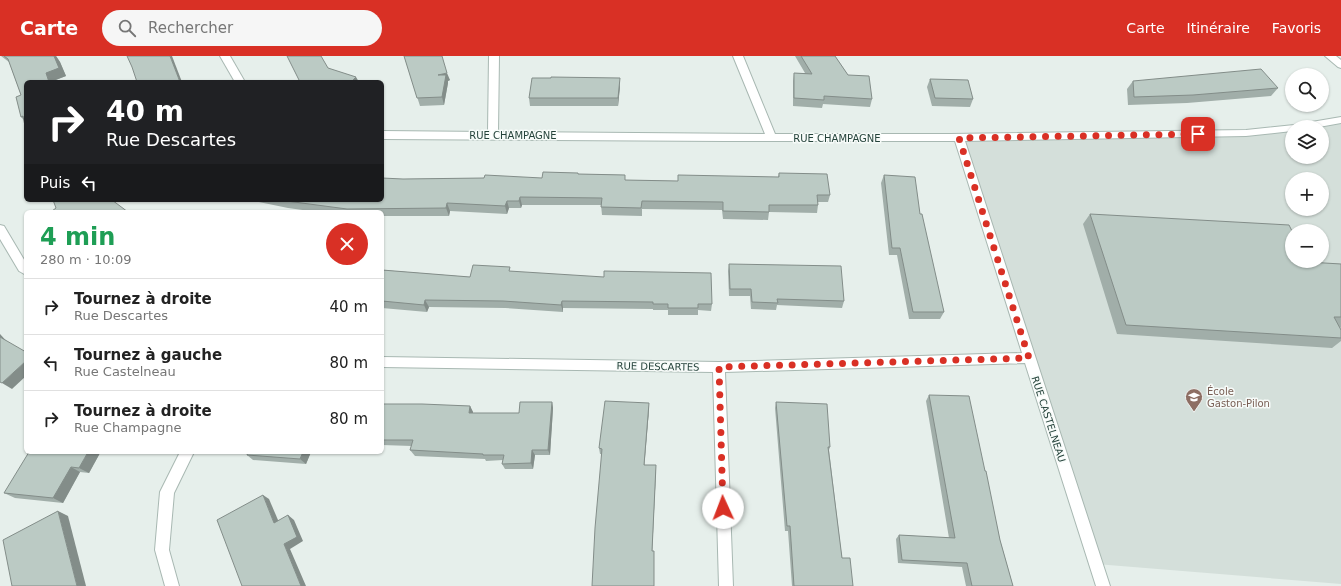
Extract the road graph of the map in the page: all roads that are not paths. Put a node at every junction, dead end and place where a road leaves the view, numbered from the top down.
1 (225, 56) edge
2 (494, 56) edge
3 (738, 56) edge
4 (1330, 56) edge
5 (1341, 65) edge
6 (239, 80) edge
7 (1341, 120) edge
8 (1329, 122) edge
9 (1285, 129) edge
10 (493, 134) junction
11 (384, 135) edge
12 (771, 138) junction
13 (959, 138) junction
14 (0, 229) edge
15 (24, 269) edge
16 (1029, 358) junction
17 (384, 362) edge
18 (719, 367) junction
19 (186, 454) edge
20 (172, 586) edge
21 (726, 586) edge
22 (1103, 586) edge

1 - 6 street
2 - 10 street
3 - 12 street
4 - 5 street
7 - 8 street
9 - 13 street, RUE CHAMPAGNE
10 - 11 street, RUE CHAMPAGNE
10 - 12 street, RUE CHAMPAGNE
12 - 13 street, RUE CHAMPAGNE
13 - 16 street, RUE CASTELNEAU
14 - 15 street
16 - 18 street, RUE DESCARTES
16 - 22 street, RUE CASTELNEAU
17 - 18 street, RUE DESCARTES
18 - 21 street
19 - 20 street

